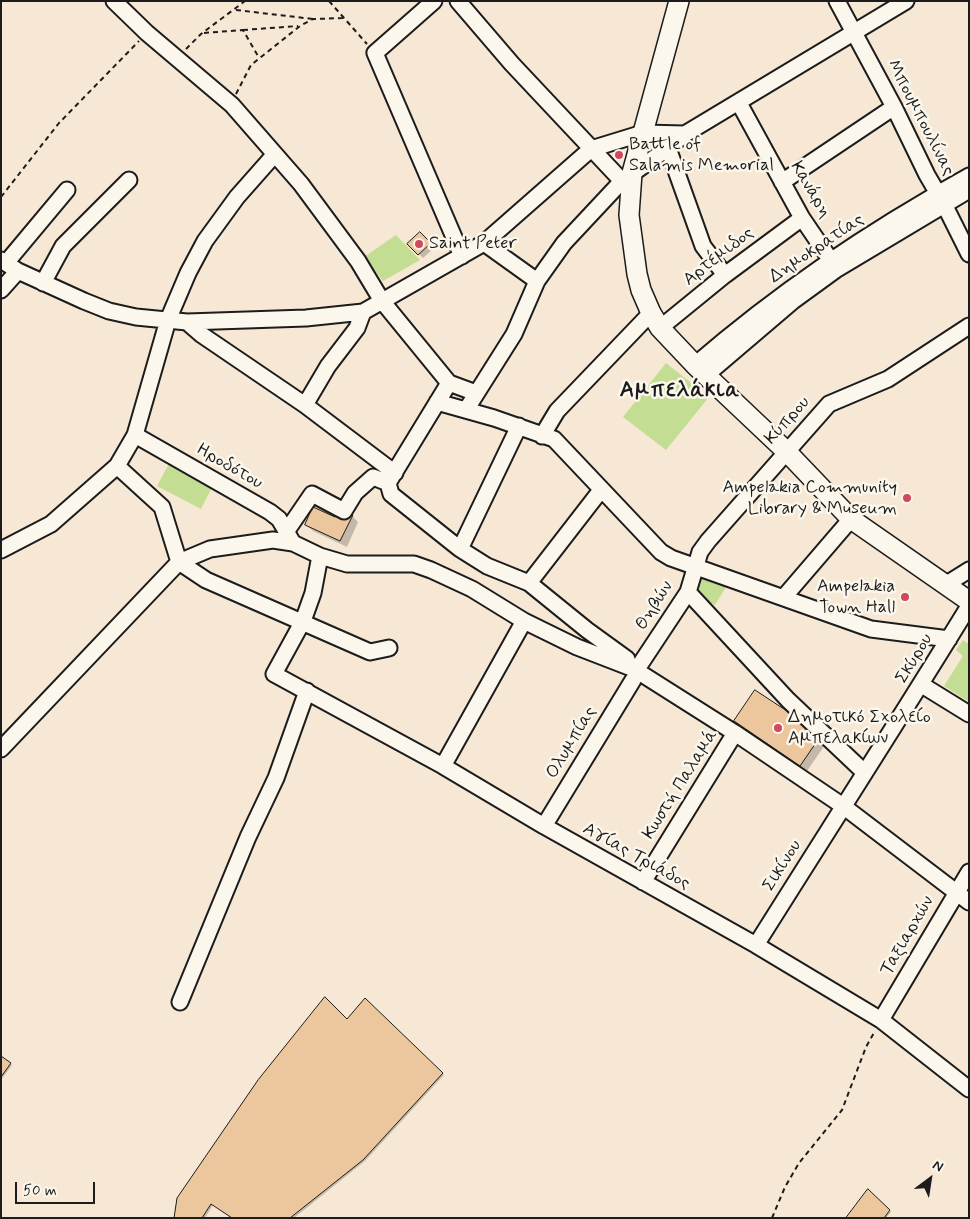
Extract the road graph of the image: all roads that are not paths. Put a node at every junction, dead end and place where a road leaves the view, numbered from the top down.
1 (114, 1) edge
2 (434, 1) edge
3 (458, 1) edge
4 (679, 1) edge
5 (837, 1) edge
6 (906, 1) edge
7 (854, 32) junction
8 (739, 103) junction
9 (894, 107) junction
10 (644, 133) junction
11 (685, 134) junction
12 (668, 148) junction
13 (591, 150) junction
14 (275, 154) junction
15 (969, 176) edge
16 (627, 177) junction
17 (129, 180) dead end
18 (782, 182) junction
19 (67, 190) dead end
20 (969, 190) edge
21 (941, 198) junction
22 (802, 218) junction
23 (484, 243) junction
24 (969, 254) edge
25 (462, 256) junction
26 (3, 261) edge
27 (834, 265) junction
28 (18, 271) junction
29 (725, 275) junction
30 (537, 281) junction
31 (43, 282) junction
32 (1, 290) edge
33 (382, 301) junction
34 (363, 312) junction
35 (168, 320) junction
36 (655, 320) junction
37 (187, 322) junction
38 (969, 326) edge
39 (700, 371) junction
40 (449, 383) junction
41 (476, 393) junction
42 (437, 402) junction
43 (305, 405) junction
44 (466, 410) junction
45 (519, 426) junction
46 (135, 435) junction
47 (542, 436) junction
48 (786, 451) junction
49 (117, 466) junction
50 (392, 478) junction
51 (601, 490) junction
52 (851, 518) junction
53 (289, 537) junction
54 (460, 549) junction
55 (1, 550) edge
56 (320, 556) junction
57 (179, 562) junction
58 (487, 566) junction
59 (696, 566) junction
60 (969, 570) edge
61 (529, 583) junction
62 (945, 585) junction
63 (472, 589) junction
64 (688, 592) junction
65 (784, 597) junction
66 (969, 601) edge
67 (969, 606) edge
68 (303, 621) junction
69 (524, 621) junction
70 (587, 630) junction
71 (949, 639) junction
72 (577, 647) junction
73 (389, 648) dead end
74 (633, 680) dead end
75 (922, 684) junction
76 (307, 691) junction
77 (969, 714) edge
78 (735, 733) junction
79 (1, 749) edge
80 (442, 766) junction
81 (864, 772) junction
82 (843, 806) junction
83 (544, 826) junction
84 (969, 872) edge
85 (643, 882) junction
86 (956, 892) junction
87 (969, 902) edge
88 (756, 945) junction
89 (180, 1002) dead end
90 (881, 1020) junction
91 (969, 1089) edge

1 - 14 street
2 - 25 street
3 - 13 street
4 - 10 main road
5 - 7 street, Μπουμπουλίνας
6 - 7 street
7 - 8 street
7 - 9 street, Μπουμπουλίνας
8 - 11 street
8 - 18 street, Κανάρη
9 - 18 street
9 - 21 street, Μπουμπουλίνας
10 - 11 street
10 - 13 street
10 - 16 main road
11 - 12 street
12 - 16 street
12 - 29 street
13 - 16 street
13 - 23 street
14 - 33 street
14 - 35 street
15 - 21 street, Δημοκρατίας
16 - 30 street
16 - 36 main road
17 - 31 street
18 - 22 street, Κανάρη
19 - 26 street
20 - 21 street, Δημοκρατίας
21 - 24 street, Μπουμπουλίνας
21 - 27 street, Δημοκρατίας
22 - 27 street, Κανάρη
22 - 29 street, Αρτέμιδος
23 - 25 street
23 - 30 street
25 - 33 street
26 - 28 street
27 - 39 street, Δημοκρατίας
28 - 31 street
28 - 32 street
29 - 36 street, Αρτέμιδος
30 - 41 street
31 - 35 street
33 - 34 street
33 - 40 street
34 - 37 street
34 - 43 street
35 - 37 street
35 - 46 street
36 - 39 main road
36 - 47 street, Αρτέμιδος
37 - 43 street
38 - 48 street, Κύπρου
39 - 48 main road
40 - 41 street
40 - 42 street
41 - 44 street
42 - 44 street
42 - 50 street
43 - 50 street
44 - 45 street
45 - 47 street
45 - 54 street
46 - 49 street
46 - 53 street, Ηροδότου
47 - 51 street
48 - 52 main road
48 - 59 street, Κύπρου
49 - 55 street
49 - 57 street
50 - 53 street
50 - 54 street
51 - 59 street
51 - 61 street
52 - 62 main road
52 - 65 street
53 - 56 street
53 - 57 street
54 - 58 street
56 - 63 street
56 - 68 street
57 - 68 street
57 - 79 street
58 - 61 street
58 - 63 street
59 - 64 street, Θηβών
59 - 65 street
60 - 62 street
61 - 70 street
62 - 66 main road
63 - 69 street
64 - 70 street, Θηβών
64 - 81 street
65 - 71 street
67 - 71 street, Σκύρου
68 - 73 street
68 - 76 street, Αγίας Τριάδος
69 - 72 street
69 - 80 street
70 - 72 street
71 - 75 street, Σκύρου
72 - 78 street
74 - 83 street, Ολυμπίας
75 - 77 street
75 - 81 street, Σκύρου
76 - 80 street, Αγίας Τριάδος
76 - 89 street
78 - 82 street
78 - 85 street, Κωστή Παλαμά
80 - 83 street, Αγίας Τριάδος
81 - 82 street, Σκύρου
82 - 86 street
82 - 88 street, Σικίνου
83 - 85 street, Αγίας Τριάδος
84 - 86 street, Ταξιαρχών
85 - 88 street, Αγίας Τριάδος
86 - 87 street
86 - 90 street, Ταξιαρχών
88 - 90 street, Αγίας Τριάδος
90 - 91 street, Αγίας Τριάδος

